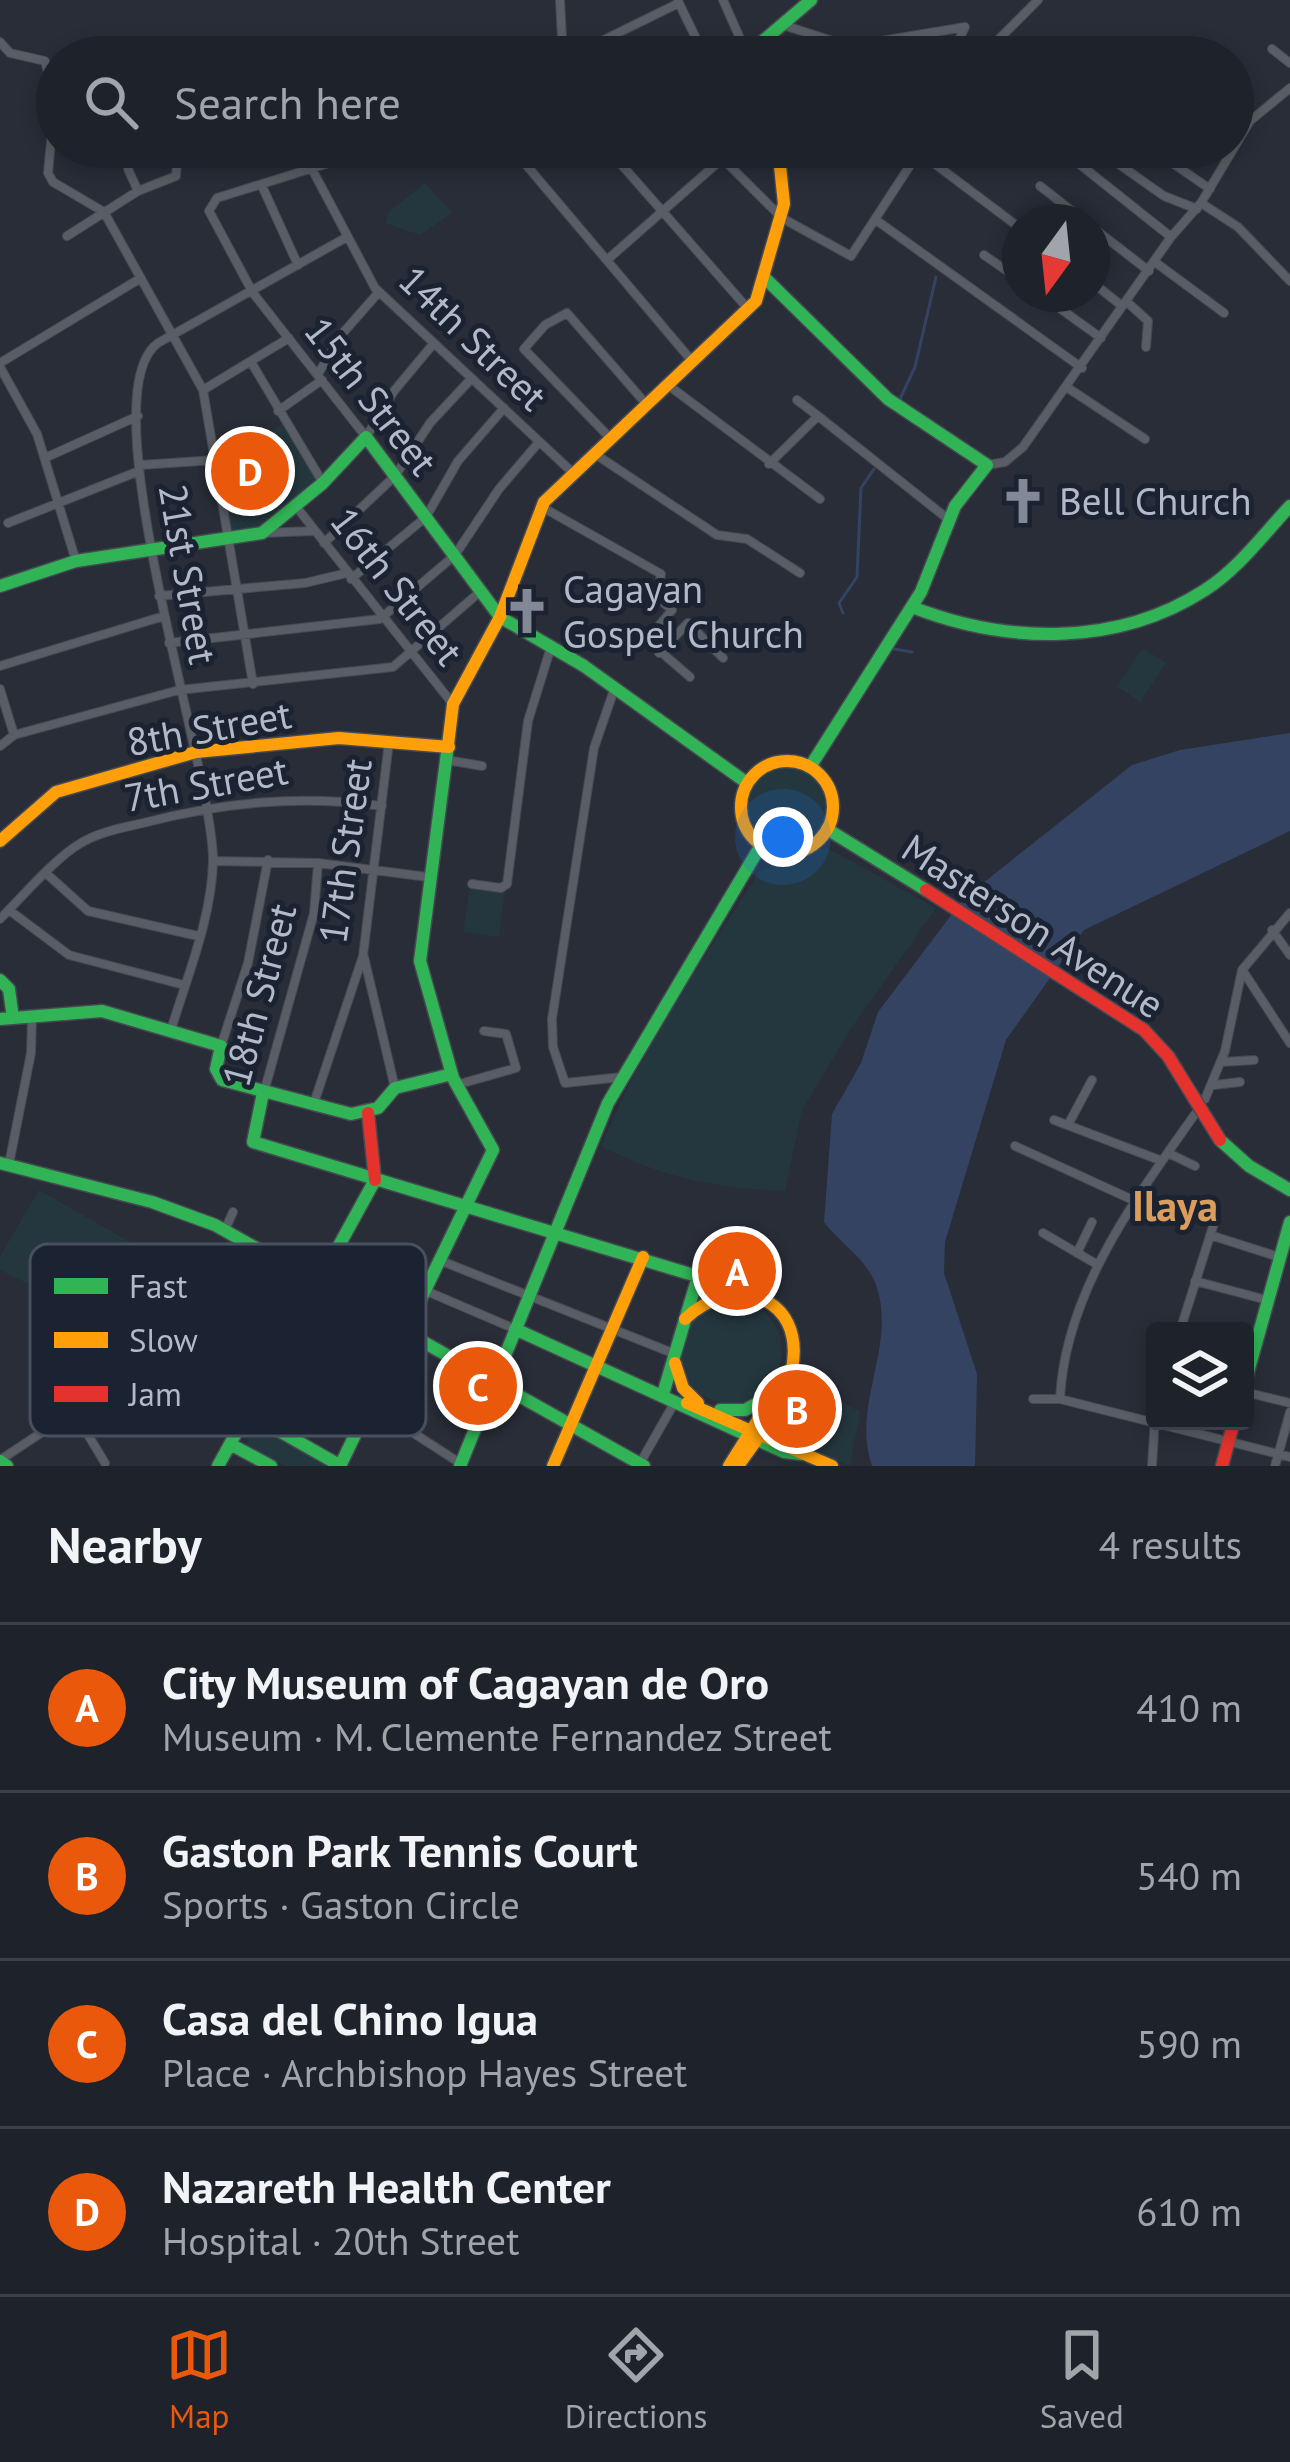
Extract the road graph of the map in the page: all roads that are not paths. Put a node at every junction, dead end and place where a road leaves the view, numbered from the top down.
1 (560, 0) edge
2 (723, 0) edge
3 (811, 0) edge
4 (1038, 0) edge
5 (678, 1) edge
6 (783, 25) junction
7 (564, 36) edge
8 (608, 36) edge
9 (695, 36) edge
10 (741, 36) edge
11 (770, 36) edge
12 (817, 36) edge
13 (911, 36) edge
14 (961, 36) edge
15 (1002, 36) edge
16 (0, 42) edge
17 (1273, 49) dead end
18 (36, 59) edge
19 (1290, 63) edge
20 (1290, 88) edge
21 (1254, 118) edge
22 (48, 168) edge
23 (177, 168) edge
24 (321, 168) edge
25 (529, 168) edge
26 (623, 168) edge
27 (711, 168) edge
28 (731, 168) edge
29 (782, 168) edge
30 (909, 168) edge
31 (945, 168) edge
32 (1084, 168) edge
33 (1124, 168) edge
34 (1179, 168) edge
35 (1220, 168) edge
36 (128, 169) dead end
37 (313, 171) junction
38 (262, 186) junction
39 (1040, 186) dead end
40 (1210, 189) junction
41 (138, 190) junction
42 (1063, 204) edge
43 (1199, 206) junction
44 (659, 211) junction
45 (104, 212) junction
46 (1002, 214) edge
47 (782, 218) junction
48 (876, 220) junction
49 (67, 236) dead end
50 (347, 237) junction
51 (1171, 237) junction
52 (1110, 239) edge
53 (984, 255) dead end
54 (607, 260) junction
55 (298, 265) junction
56 (1152, 267) junction
57 (1002, 268) edge
58 (141, 278) junction
59 (766, 279) junction
60 (1290, 280) edge
61 (379, 292) junction
62 (254, 293) junction
63 (1110, 294) edge
64 (1124, 304) junction
65 (749, 310) junction
66 (1065, 312) edge
67 (1224, 313) dead end
68 (173, 334) junction
69 (289, 338) junction
70 (1101, 338) junction
71 (434, 343) junction
72 (1146, 347) dead end
73 (251, 362) junction
74 (692, 363) junction
75 (0, 365) edge
76 (1082, 368) junction
77 (320, 377) junction
78 (471, 379) junction
79 (668, 386) junction
80 (1068, 388) junction
81 (203, 390) junction
82 (796, 400) dead end
83 (647, 405) junction
84 (503, 408) junction
85 (278, 411) junction
86 (138, 416) junction
87 (818, 416) junction
88 (366, 436) junction
89 (611, 439) junction
90 (1145, 439) dead end
91 (539, 442) junction
92 (593, 454) junction
93 (46, 458) junction
94 (216, 460) junction
95 (770, 464) junction
96 (987, 466) junction
97 (139, 468) junction
98 (573, 472) junction
99 (395, 476) junction
100 (322, 483) junction
101 (820, 499) dead end
102 (57, 500) junction
103 (295, 504) junction
104 (541, 506) junction
105 (1290, 506) edge
106 (426, 517) junction
107 (948, 518) junction
108 (8, 523) dead end
109 (314, 531) junction
110 (262, 533) junction
111 (224, 536) junction
112 (323, 544) junction
113 (151, 546) junction
114 (455, 555) junction
115 (76, 561) junction
116 (800, 573) dead end
117 (349, 576) junction
118 (0, 586) edge
119 (236, 586) junction
120 (484, 589) junction
121 (159, 596) junction
122 (912, 607) junction
123 (164, 616) junction
124 (500, 616) junction
125 (380, 619) junction
126 (245, 634) junction
127 (170, 643) junction
128 (551, 647) junction
129 (659, 653) junction
130 (411, 655) junction
131 (723, 658) dead end
132 (0, 666) edge
133 (690, 677) dead end
134 (253, 684) junction
135 (0, 689) edge
136 (178, 690) junction
137 (614, 690) junction
138 (453, 704) junction
139 (14, 735) junction
140 (390, 740) junction
141 (0, 746) edge
142 (196, 752) junction
143 (448, 753) junction
144 (482, 766) dead end
145 (810, 767) junction
146 (748, 783) junction
147 (205, 806) junction
148 (382, 806) junction
149 (827, 829) junction
150 (0, 841) edge
151 (761, 845) junction
152 (268, 860) junction
153 (213, 861) junction
154 (318, 863) junction
155 (375, 869) junction
156 (48, 875) junction
157 (428, 877) junction
158 (472, 884) dead end
159 (9, 910) junction
160 (1290, 913) edge
161 (0, 920) edge
162 (1272, 931) junction
163 (198, 936) junction
164 (1290, 955) edge
165 (363, 956) junction
166 (1242, 970) junction
167 (0, 980) edge
168 (184, 985) junction
169 (32, 1018) junction
170 (6, 1019) edge
171 (171, 1030) junction
172 (484, 1031) dead end
173 (1290, 1043) edge
174 (221, 1046) junction
175 (1254, 1060) dead end
176 (1222, 1062) junction
177 (622, 1077) junction
178 (454, 1080) junction
179 (1092, 1080) dead end
180 (1240, 1082) dead end
181 (1212, 1085) junction
182 (395, 1088) junction
183 (263, 1093) junction
184 (1204, 1099) dead end
185 (314, 1106) junction
186 (368, 1113) junction
187 (1195, 1114) dead end
188 (1054, 1120) dead end
189 (1069, 1123) junction
190 (1015, 1146) dead end
191 (1165, 1157) junction
192 (4, 1163) edge
193 (1195, 1166) dead end
194 (375, 1180) junction
195 (1290, 1190) edge
196 (1135, 1201) junction
197 (467, 1203) junction
198 (233, 1212) dead end
199 (1215, 1220) dead end
200 (1092, 1222) dead end
201 (1290, 1222) edge
202 (226, 1230) junction
203 (553, 1231) junction
204 (1042, 1232) dead end
205 (1210, 1235) junction
206 (250, 1244) edge
207 (339, 1244) edge
208 (1077, 1253) junction
209 (643, 1257) junction
210 (1279, 1257) junction
211 (439, 1260) junction
212 (1098, 1265) junction
213 (699, 1273) junction
214 (1195, 1282) junction
215 (426, 1286) edge
216 (426, 1291) edge
217 (753, 1293) junction
218 (528, 1296) junction
219 (1267, 1300) junction
220 (686, 1319) junction
221 (1184, 1322) edge
222 (514, 1329) junction
223 (613, 1330) junction
224 (532, 1337) junction
225 (1254, 1337) edge
226 (426, 1343) edge
227 (508, 1346) junction
228 (675, 1354) junction
229 (597, 1365) junction
230 (788, 1376) junction
231 (494, 1382) junction
232 (776, 1390) junction
233 (1254, 1390) edge
234 (674, 1399) junction
235 (1033, 1399) dead end
236 (1060, 1400) junction
237 (1290, 1403) edge
238 (705, 1407) junction
239 (1290, 1412) edge
240 (771, 1415) junction
241 (1146, 1419) edge
242 (572, 1426) junction
243 (1154, 1430) edge
244 (1186, 1430) edge
245 (1231, 1430) edge
246 (754, 1434) junction
247 (38, 1436) edge
248 (89, 1436) edge
249 (234, 1436) edge
250 (288, 1436) edge
251 (354, 1436) edge
252 (418, 1436) edge
253 (1228, 1442) junction
254 (230, 1444) junction
255 (787, 1444) junction
256 (801, 1454) junction
257 (1279, 1454) junction
258 (1290, 1457) edge
259 (2, 1462) edge
260 (105, 1463) edge
261 (462, 1465) edge
262 (641, 1465) edge
263 (829, 1465) edge
264 (218, 1466) edge
265 (272, 1466) edge
266 (340, 1466) edge
267 (553, 1466) edge
268 (734, 1466) edge
269 (1152, 1466) edge
270 (1222, 1466) edge
271 (1276, 1466) edge

1 - 7 street
2 - 10 street
3 - 6 street
4 - 15 street
5 - 8 street
5 - 9 street
6 - 11 street
6 - 12 street
13 - 14 street
16 - 18 street
17 - 19 street
20 - 21 street
22 - 45 street
23 - 41 street
24 - 37 street
25 - 54 street
26 - 44 street
27 - 44 street
28 - 47 street
29 - 47 street
30 - 48 street
31 - 46 street
32 - 51 street
33 - 43 street
34 - 40 street
35 - 40 street
36 - 41 street
37 - 38 street
37 - 50 street, 14th Street
38 - 55 street
38 - 62 street, 15th Street
39 - 42 street
40 - 43 street
41 - 45 street
43 - 51 street
43 - 60 street
44 - 54 street
44 - 65 street
45 - 49 street
45 - 58 street
47 - 48 street
47 - 59 street
48 - 76 street
50 - 55 street, 21st Street
50 - 61 street, 14th Street
51 - 56 street
52 - 56 street
53 - 57 street
54 - 74 street
55 - 62 street, 21st Street
56 - 64 street
56 - 67 street
58 - 68 street
58 - 75 street
59 - 65 street
59 - 96 street
61 - 71 street, 14th Street
61 - 77 street
62 - 68 street, 21st Street
62 - 69 street, 15th Street
63 - 64 street
64 - 70 street
64 - 72 street
65 - 74 street
66 - 70 street
68 - 81 street
68 - 86 street, 21st Street
69 - 73 street
69 - 77 street, 15th Street
70 - 76 street
71 - 78 street, 14th Street
71 - 88 street
73 - 81 street
73 - 85 street, 16th Street
74 - 79 street
75 - 93 street
76 - 80 street
77 - 85 street
77 - 88 street, 15th Street
78 - 84 street, 14th Street
78 - 99 street
79 - 83 street
79 - 95 street
80 - 90 street
80 - 96 street
81 - 94 street
82 - 87 street
83 - 89 street
83 - 89 street
84 - 91 street, 14th Street
84 - 106 street
85 - 100 street, 16th Street
86 - 93 street
86 - 97 street, 21st Street
87 - 95 street
87 - 107 street
88 - 99 street, 15th Street
88 - 100 street
89 - 92 street
91 - 98 street, 14th Street
91 - 114 street
92 - 98 street
92 - 116 street
93 - 102 street
94 - 97 street
94 - 111 street
95 - 101 street
96 - 107 street
97 - 102 street
97 - 113 street, 21st Street
98 - 104 street
99 - 106 street, 15th Street
99 - 112 street
100 - 103 street
102 - 108 street
102 - 115 street
103 - 109 street, 16th Street
103 - 110 street
104 - 124 street
104 - 129 street
105 - 122 street
106 - 114 street, 15th Street
106 - 117 street
107 - 122 street
109 - 110 street
109 - 112 street, 16th Street
110 - 111 street
111 - 113 street
111 - 119 street
112 - 117 street, 16th Street
113 - 115 street
113 - 121 street, 21st Street
114 - 120 street, 15th Street
114 - 125 street
115 - 118 street
117 - 119 street
117 - 125 street, 16th Street
119 - 121 street
119 - 126 street
120 - 124 street, 15th Street
120 - 130 street
121 - 123 street, 21st Street
122 - 145 street
123 - 127 street, 21st Street
123 - 132 street
124 - 128 street
124 - 138 street
125 - 126 street
125 - 130 street, 16th Street
126 - 127 street
126 - 134 street
127 - 136 street, 21st Street
128 - 137 street
128 - 158 street
129 - 131 street
129 - 133 street
130 - 134 street
130 - 138 street, 16th Street
134 - 136 street
135 - 139 street
136 - 139 street
136 - 142 street, 21st Street
137 - 146 street
137 - 177 street
138 - 143 street
139 - 141 street
140 - 142 street, 8th Street
140 - 143 street, 8th Street
140 - 148 street, 17th Street
142 - 147 street, 21st Street
142 - 150 street, 8th Street
143 - 144 street
143 - 157 street
145 - 146 street
145 - 149 street
146 - 151 street
147 - 148 street, 7th Street
147 - 153 street, 21st Street
147 - 156 street, 7th Street
148 - 155 street, 17th Street
149 - 151 street
149 - 195 street, Masterson Avenue, bridge
151 - 177 street
152 - 153 street
152 - 154 street
152 - 174 street
153 - 163 street, 21st Street
154 - 155 street
154 - 183 street, 18th Street
155 - 157 street
155 - 165 street, 17th Street
156 - 159 street, 7th Street
156 - 163 street
157 - 178 street
159 - 161 street, 7th Street
159 - 168 street
160 - 162 street
162 - 164 street
162 - 166 street
163 - 168 street, 21st Street
165 - 182 street
165 - 185 street, 17th Street
166 - 173 street
166 - 176 street
167 - 170 street
168 - 171 street, 21st Street
169 - 170 street
169 - 171 street
169 - 192 street
171 - 174 street
172 - 178 street
174 - 183 street
175 - 176 street
176 - 181 street
177 - 203 street
178 - 182 street
178 - 197 street
179 - 189 street
180 - 181 street
181 - 184 street
182 - 186 street
183 - 185 street
183 - 194 street, 18th Street
185 - 186 street
186 - 194 street
187 - 191 street
188 - 189 street
189 - 191 street
190 - 196 street
191 - 193 street
191 - 196 street
192 - 202 street
194 - 197 street
194 - 207 street
196 - 212 street
197 - 203 street
197 - 211 street
198 - 202 street
199 - 205 street
200 - 208 street
201 - 210 street
202 - 206 street
203 - 209 street
203 - 218 street
204 - 208 street
205 - 210 street
205 - 214 street
208 - 212 street
209 - 213 street
209 - 223 street
210 - 219 street
211 - 215 street
211 - 218 street
212 - 236 street
213 - 217 street
213 - 220 street
214 - 219 street
214 - 221 street
216 - 222 street
217 - 220 street
217 - 230 street
218 - 222 street
218 - 223 street
219 - 225 street
220 - 228 street
222 - 224 street
222 - 227 street
223 - 228 street
223 - 229 street
224 - 227 street
224 - 229 street
226 - 231 street
227 - 231 street
228 - 234 street
228 - 238 street
229 - 234 street
229 - 242 street
230 - 232 street
230 - 240 street
231 - 242 street
231 - 261 street
232 - 238 street
232 - 246 street
233 - 237 street
234 - 238 street
234 - 246 street
234 - 262 street
235 - 236 street
236 - 241 street
238 - 246 street
239 - 257 street
240 - 246 street
240 - 255 street
242 - 262 street
242 - 267 street
243 - 269 street
244 - 253 street
245 - 253 street
246 - 255 street
246 - 256 street
246 - 268 street
247 - 259 street
248 - 260 street
249 - 254 street
250 - 266 street
251 - 266 street
252 - 261 street
253 - 257 street
253 - 270 street
254 - 264 street
254 - 265 street
255 - 256 street
256 - 263 street
257 - 258 street
257 - 271 street

